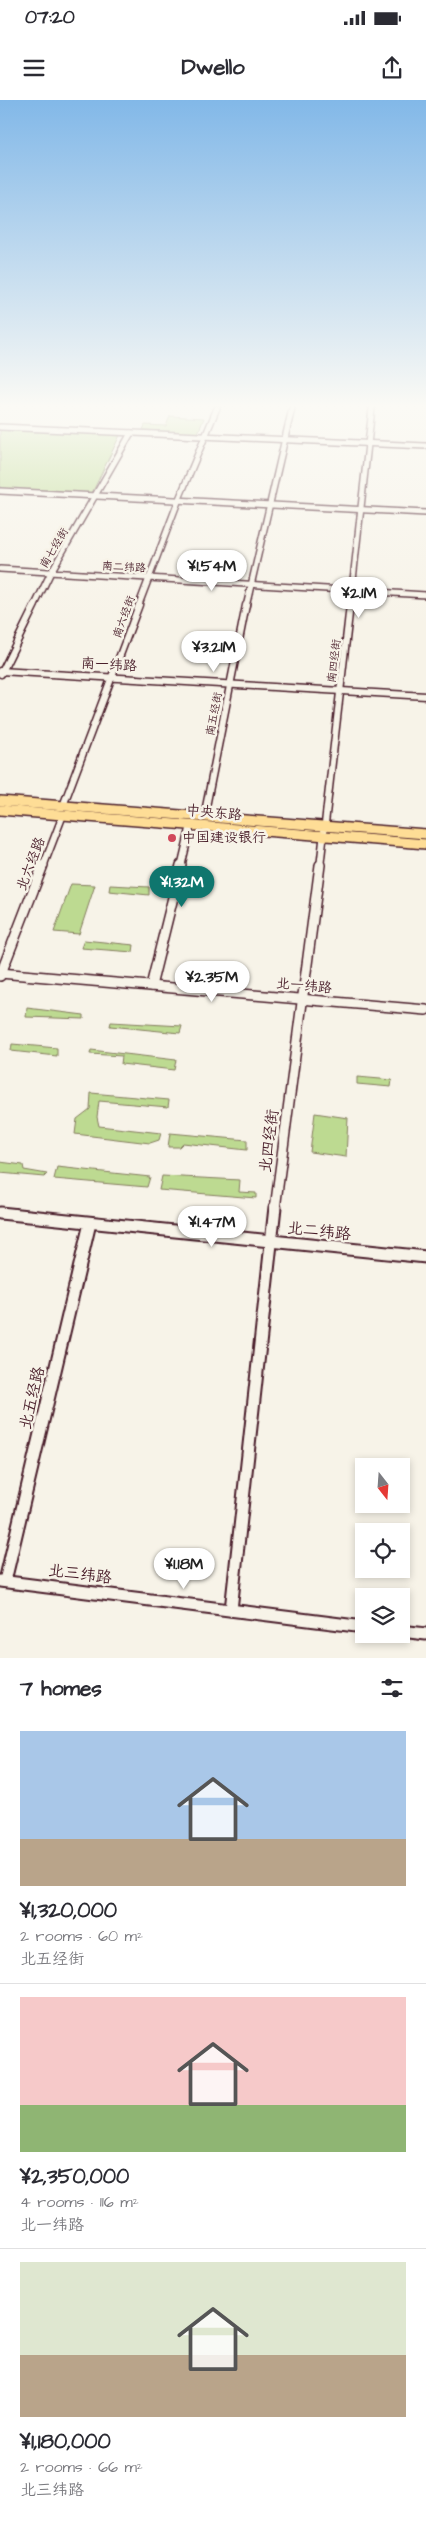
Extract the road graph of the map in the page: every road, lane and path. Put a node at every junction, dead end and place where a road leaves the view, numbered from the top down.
1 (105, 481) edge
2 (187, 481) edge
3 (274, 481) edge
4 (363, 481) edge
5 (0, 491) edge
6 (97, 495) junction
7 (179, 499) junction
8 (268, 504) junction
9 (360, 509) junction
10 (426, 512) edge
11 (0, 569) edge
12 (51, 572) junction
13 (149, 578) junction
14 (250, 584) junction
15 (352, 590) junction
16 (426, 595) edge
17 (1, 672) edge
18 (113, 678) junction
19 (230, 684) junction
20 (340, 691) junction
21 (426, 696) edge
22 (0, 801) edge
23 (0, 810) edge
24 (63, 810) junction
25 (204, 817) junction
26 (191, 825) junction
27 (324, 831) junction
28 (426, 834) edge
29 (426, 844) edge
30 (0, 974) edge
31 (151, 986) junction
32 (302, 999) junction
33 (426, 1010) edge
34 (0, 1213) edge
35 (90, 1223) junction
36 (271, 1242) junction
37 (426, 1257) edge
38 (3, 1581) edge
39 (230, 1610) junction
40 (355, 1626) edge
41 (410, 1632) edge
42 (426, 1634) edge

1 - 6 street, 南七经街
2 - 7 street, 南六经街
3 - 8 street, 南五经街
4 - 9 street, 南四经街
5 - 6 street
6 - 7 street
6 - 12 street, 南七经街
7 - 8 street
7 - 13 street, 南六经街
8 - 9 street
8 - 14 street, 南五经街
9 - 10 street
9 - 15 street, 南四经街
11 - 12 street, 南二纬路
12 - 13 street, 南二纬路
12 - 17 street, 南七经街
13 - 14 street, 南二纬路
13 - 18 street, 南六经街
14 - 15 street, 南二纬路
14 - 19 street, 南五经街
15 - 16 street, 南二纬路
15 - 20 street, 南四经街
17 - 18 street, 南一纬路
18 - 19 street, 南一纬路
18 - 24 street, 南六经街
19 - 20 street, 南一纬路
19 - 25 street, 南五经街
20 - 21 street, 南一纬路
20 - 27 street, 南四经街
22 - 24 main road, 中央东路
23 - 24 main road, 中央东路
24 - 25 main road, 中央东路
24 - 26 main road, 中央东路
24 - 30 street, 北六经路
25 - 27 main road, 中央东路
26 - 27 main road, 中央东路
26 - 31 street
27 - 28 main road, 中央东路
27 - 29 main road, 中央东路
27 - 32 street, 北四经街
30 - 31 street, 北一纬路
31 - 32 street, 北一纬路
32 - 33 street, 北一纬路
32 - 36 street, 北四经街
34 - 35 street, 北二纬路
35 - 36 street, 北二纬路
35 - 38 street, 北五经路
36 - 37 street, 北二纬路
36 - 39 street, 北四经街
38 - 39 street, 北三纬路
39 - 40 street, 北三纬路
41 - 42 street

